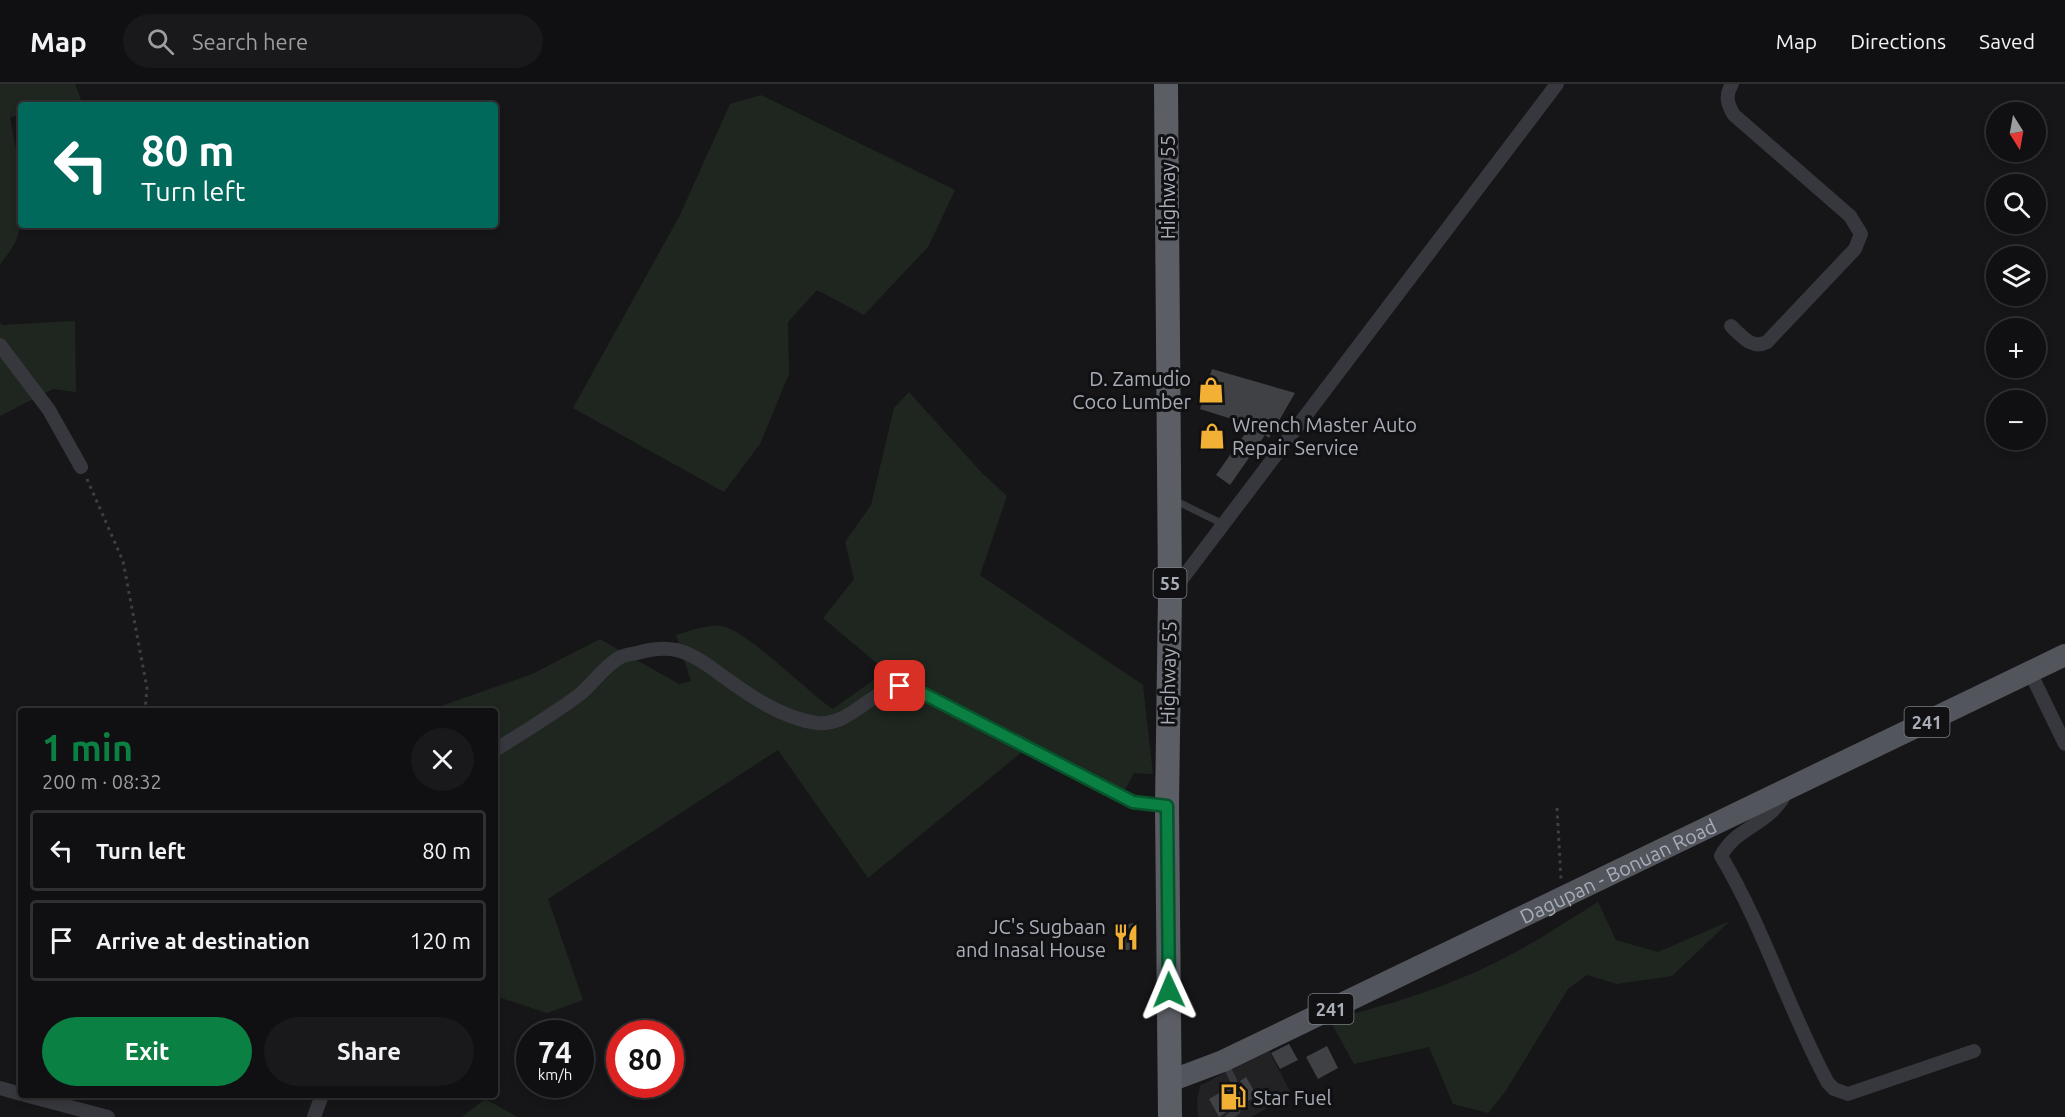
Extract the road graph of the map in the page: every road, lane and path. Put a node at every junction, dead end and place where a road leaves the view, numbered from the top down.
1 (1166, 84) edge
2 (1557, 84) edge
3 (1732, 84) edge
4 (1731, 326) dead end
5 (0, 345) edge
6 (81, 467) joint
7 (1169, 497) junction
8 (1223, 524) junction
9 (1170, 595) junction
10 (2065, 655) edge
11 (2030, 672) junction
12 (145, 708) edge
13 (2065, 744) edge
14 (498, 748) edge
15 (1788, 788) junction
16 (1158, 805) junction
17 (1557, 808) dead end
18 (1556, 899) junction
19 (1974, 1051) dead end
20 (1223, 1061) junction
21 (1170, 1081) junction
22 (0, 1088) edge
23 (18, 1093) edge
24 (38, 1098) edge
25 (321, 1098) edge
26 (108, 1117) edge
27 (314, 1117) edge
28 (1170, 1117) edge
29 (1230, 1117) edge

1 - 7 highway, Highway 55 / 55
2 - 8 street
3 - 4 street
5 - 6 street
6 - 12 path
7 - 8 lane
7 - 9 highway, Highway 55 / 55
8 - 9 street
9 - 16 highway, Highway 55 / 55
10 - 11 main road, Dagupan - Bonuan Road / 241
11 - 13 street
11 - 15 main road, Dagupan - Bonuan Road / 241
14 - 16 street
15 - 18 main road, Dagupan - Bonuan Road / 241
15 - 19 street
16 - 21 highway, Highway 55 / 55
17 - 18 path
18 - 20 main road, Dagupan - Bonuan Road / 241
20 - 21 main road, Dagupan - Bonuan Road / 241
20 - 29 lane
21 - 28 highway, Highway 55 / 55
22 - 23 street
24 - 26 street
25 - 27 street

